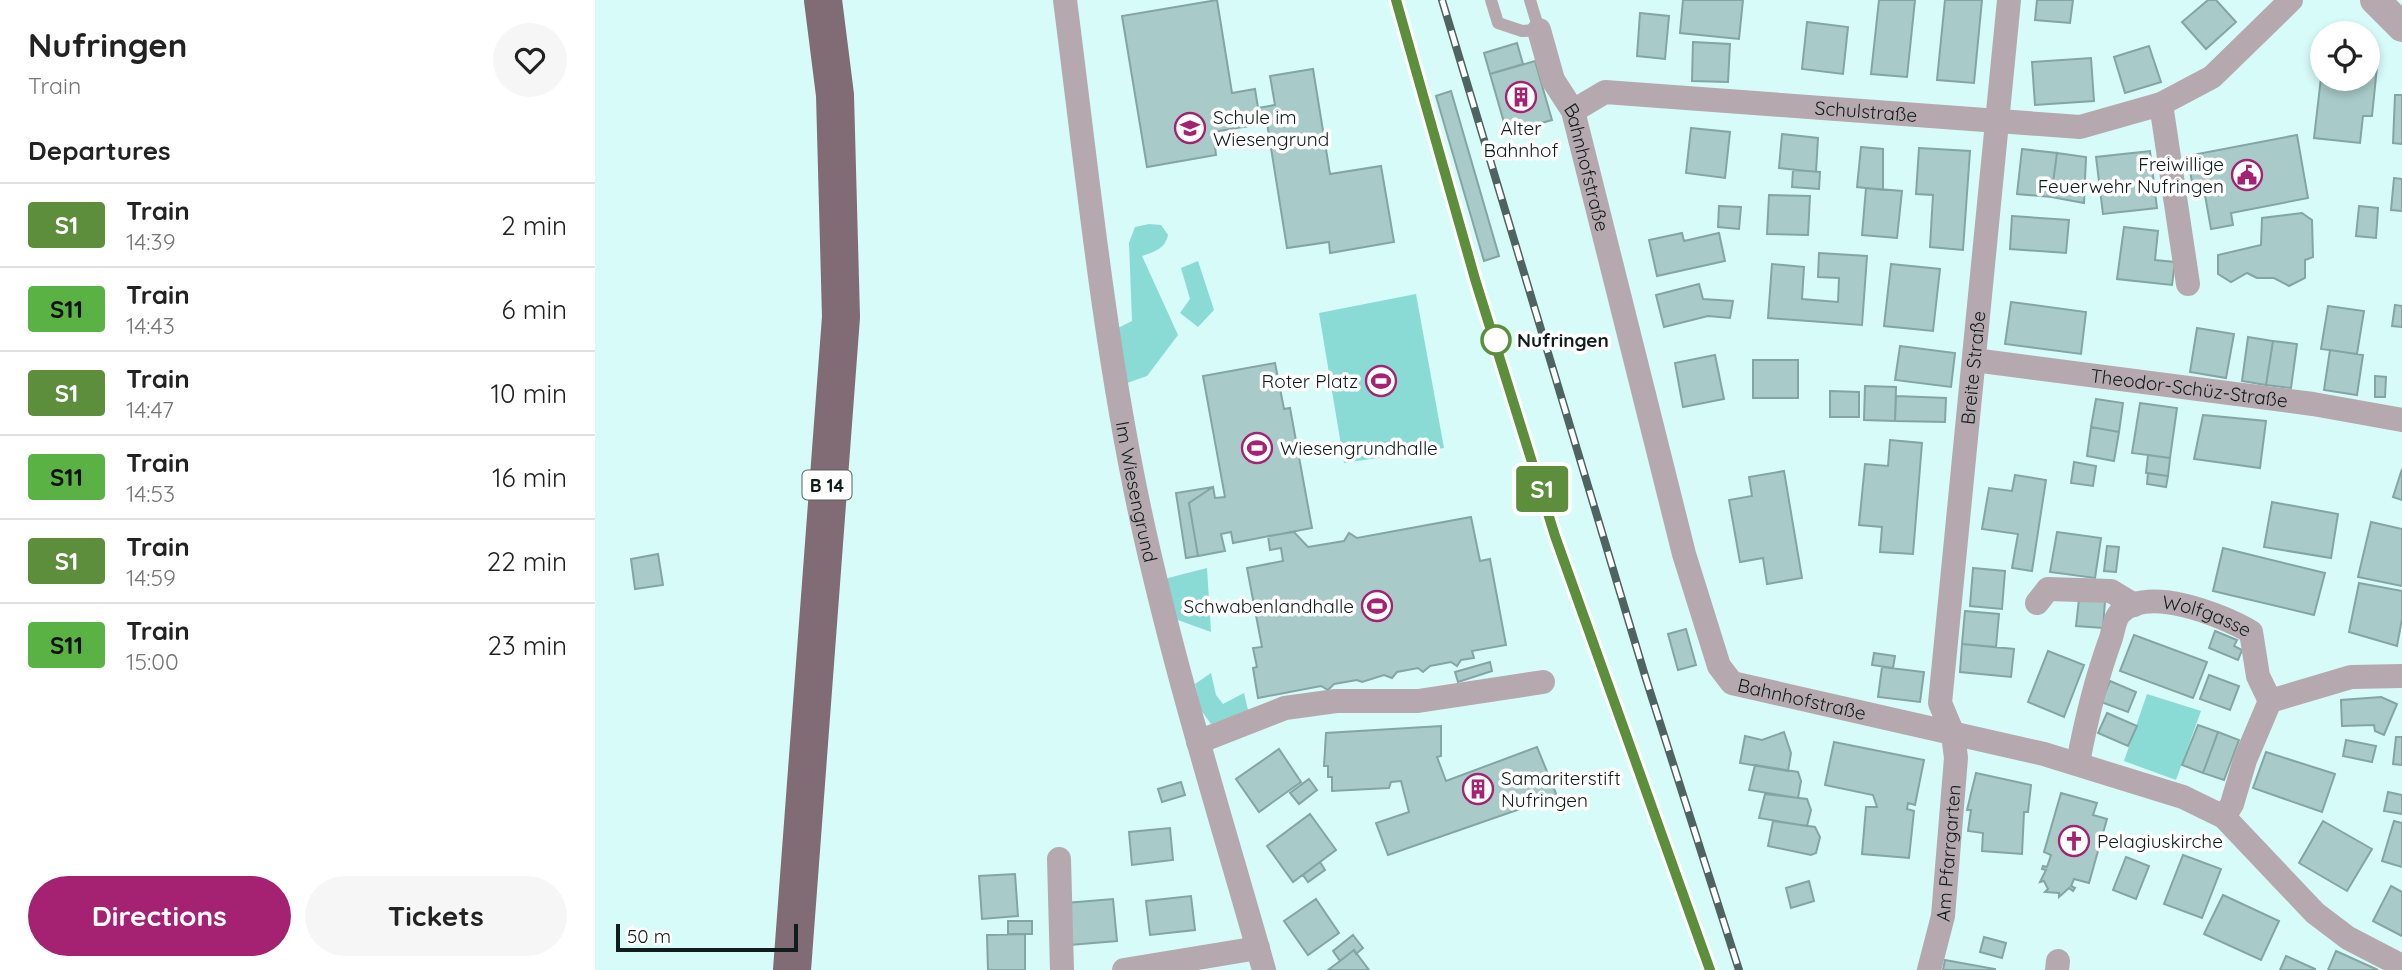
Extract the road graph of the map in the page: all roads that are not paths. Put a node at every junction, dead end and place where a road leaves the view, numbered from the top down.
1 (823, 0) edge
2 (1065, 0) edge
3 (1491, 0) edge
4 (1530, 0) edge
5 (2009, 0) edge
6 (2291, 0) edge
7 (2375, 0) edge
8 (2402, 27) edge
9 (1531, 30) junction
10 (2161, 104) junction
11 (1573, 111) junction
12 (1998, 120) junction
13 (2188, 284) dead end
14 (1974, 360) junction
15 (2402, 420) edge
16 (2037, 603) dead end
17 (2134, 605) junction
18 (2402, 676) edge
19 (1543, 682) dead end
20 (2270, 701) junction
21 (1953, 734) junction
22 (1198, 742) junction
23 (2078, 763) junction
24 (2224, 817) junction
25 (1059, 859) dead end
26 (1261, 959) edge
27 (2402, 966) edge
28 (792, 970) edge
29 (1062, 970) edge
30 (1124, 970) edge
31 (1929, 970) edge

1 - 28 main road, B 14
2 - 22 street, Im Wiesengrund
3 - 9 lane
4 - 9 lane, Bahnhofstraße
5 - 12 street, Breite Straße
6 - 10 street, Schulstraße
7 - 8 street
9 - 11 street, Bahnhofstraße
10 - 12 street, Schulstraße
10 - 13 street
11 - 12 street, Schulstraße
11 - 21 street, Bahnhofstraße
12 - 14 street, Breite Straße
14 - 15 street, Theodor-Schüz-Straße
14 - 21 street, Breite Straße
16 - 17 street, Wolfgasse
17 - 20 street, Wolfgasse
17 - 23 street, Wolfgasse
18 - 20 street
19 - 22 street
20 - 24 street
21 - 23 street, Bahnhofstraße
21 - 31 street, Am Pfarrgarten
22 - 26 street, Im Wiesengrund
23 - 24 street, Bahnhofstraße
24 - 27 street, Bahnhofstraße
25 - 29 street
26 - 30 street

